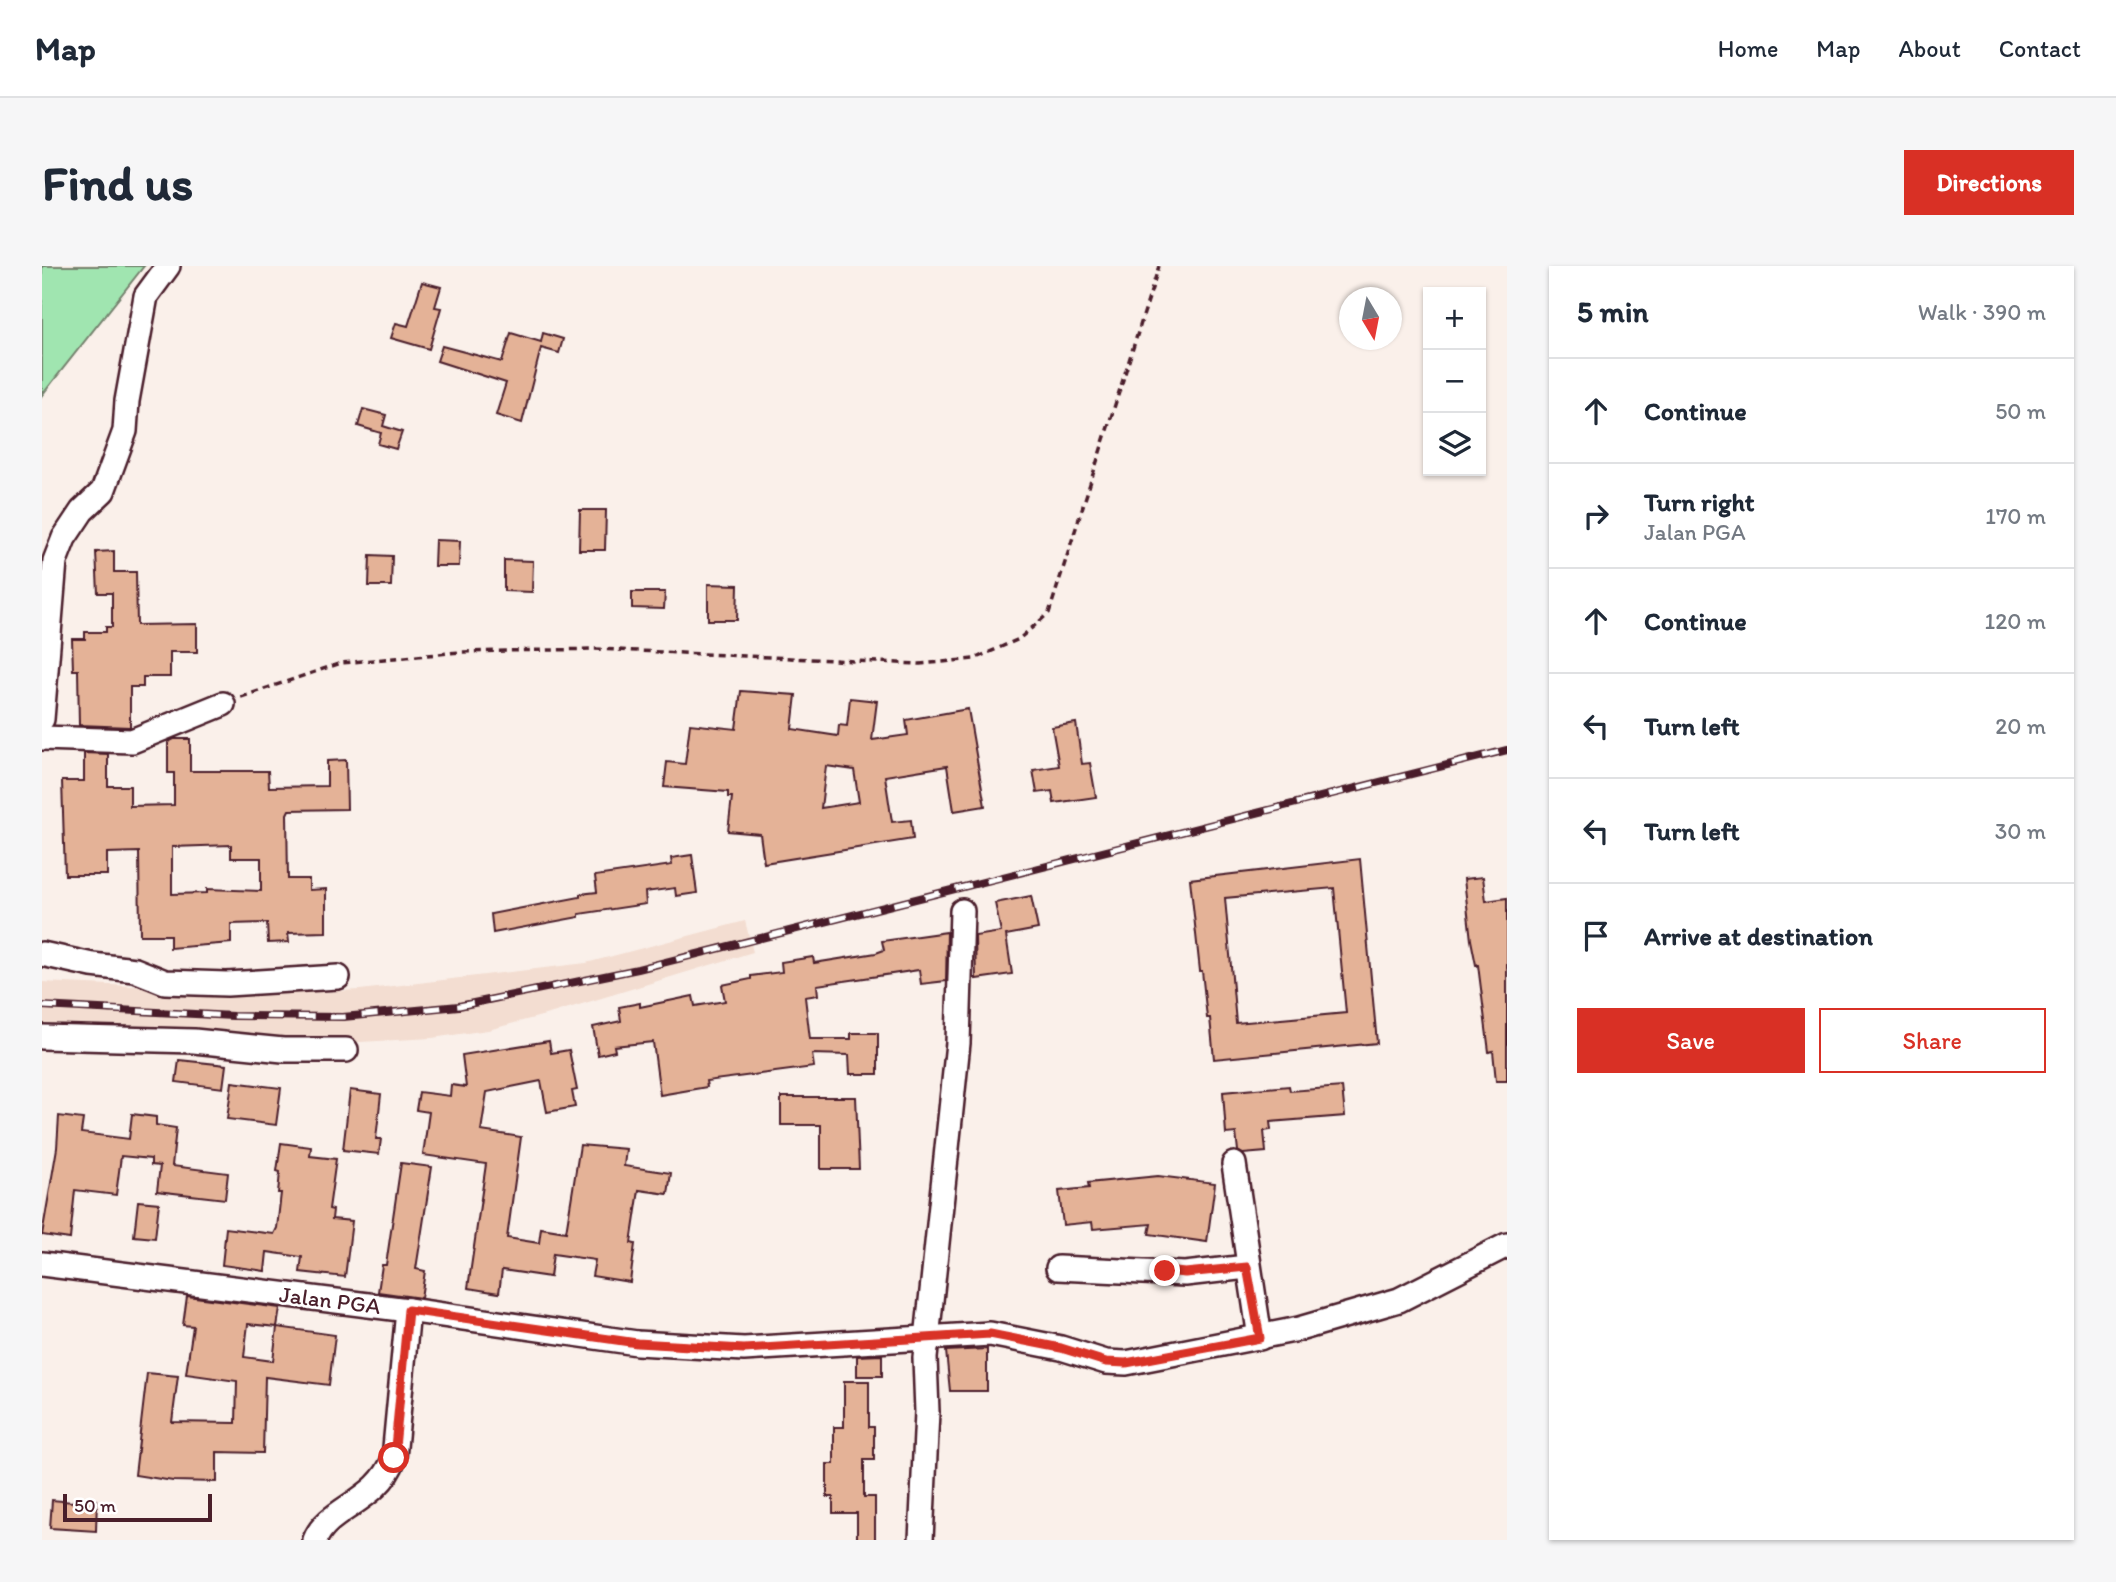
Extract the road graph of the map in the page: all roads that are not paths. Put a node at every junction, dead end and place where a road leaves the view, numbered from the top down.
1 (168, 266) edge
2 (223, 704) road end
3 (42, 719) edge
4 (42, 738) edge
5 (962, 911) dead end
6 (42, 954) edge
7 (338, 977) dead end
8 (42, 1037) edge
9 (346, 1050) dead end
10 (1234, 1164) dead end
11 (1507, 1245) edge
12 (42, 1264) edge
13 (1247, 1267) junction
14 (1058, 1268) dead end
15 (408, 1310) junction
16 (919, 1337) junction
17 (1260, 1338) junction
18 (315, 1540) edge
19 (921, 1540) edge

1 - 3 street
2 - 4 street
5 - 16 street
6 - 7 street
8 - 9 street
10 - 13 street
11 - 17 street, Jalan PGA
12 - 15 street, Jalan PGA
13 - 14 street
13 - 17 street
15 - 16 street, Jalan PGA
15 - 18 street
16 - 17 street, Jalan PGA
16 - 19 street

